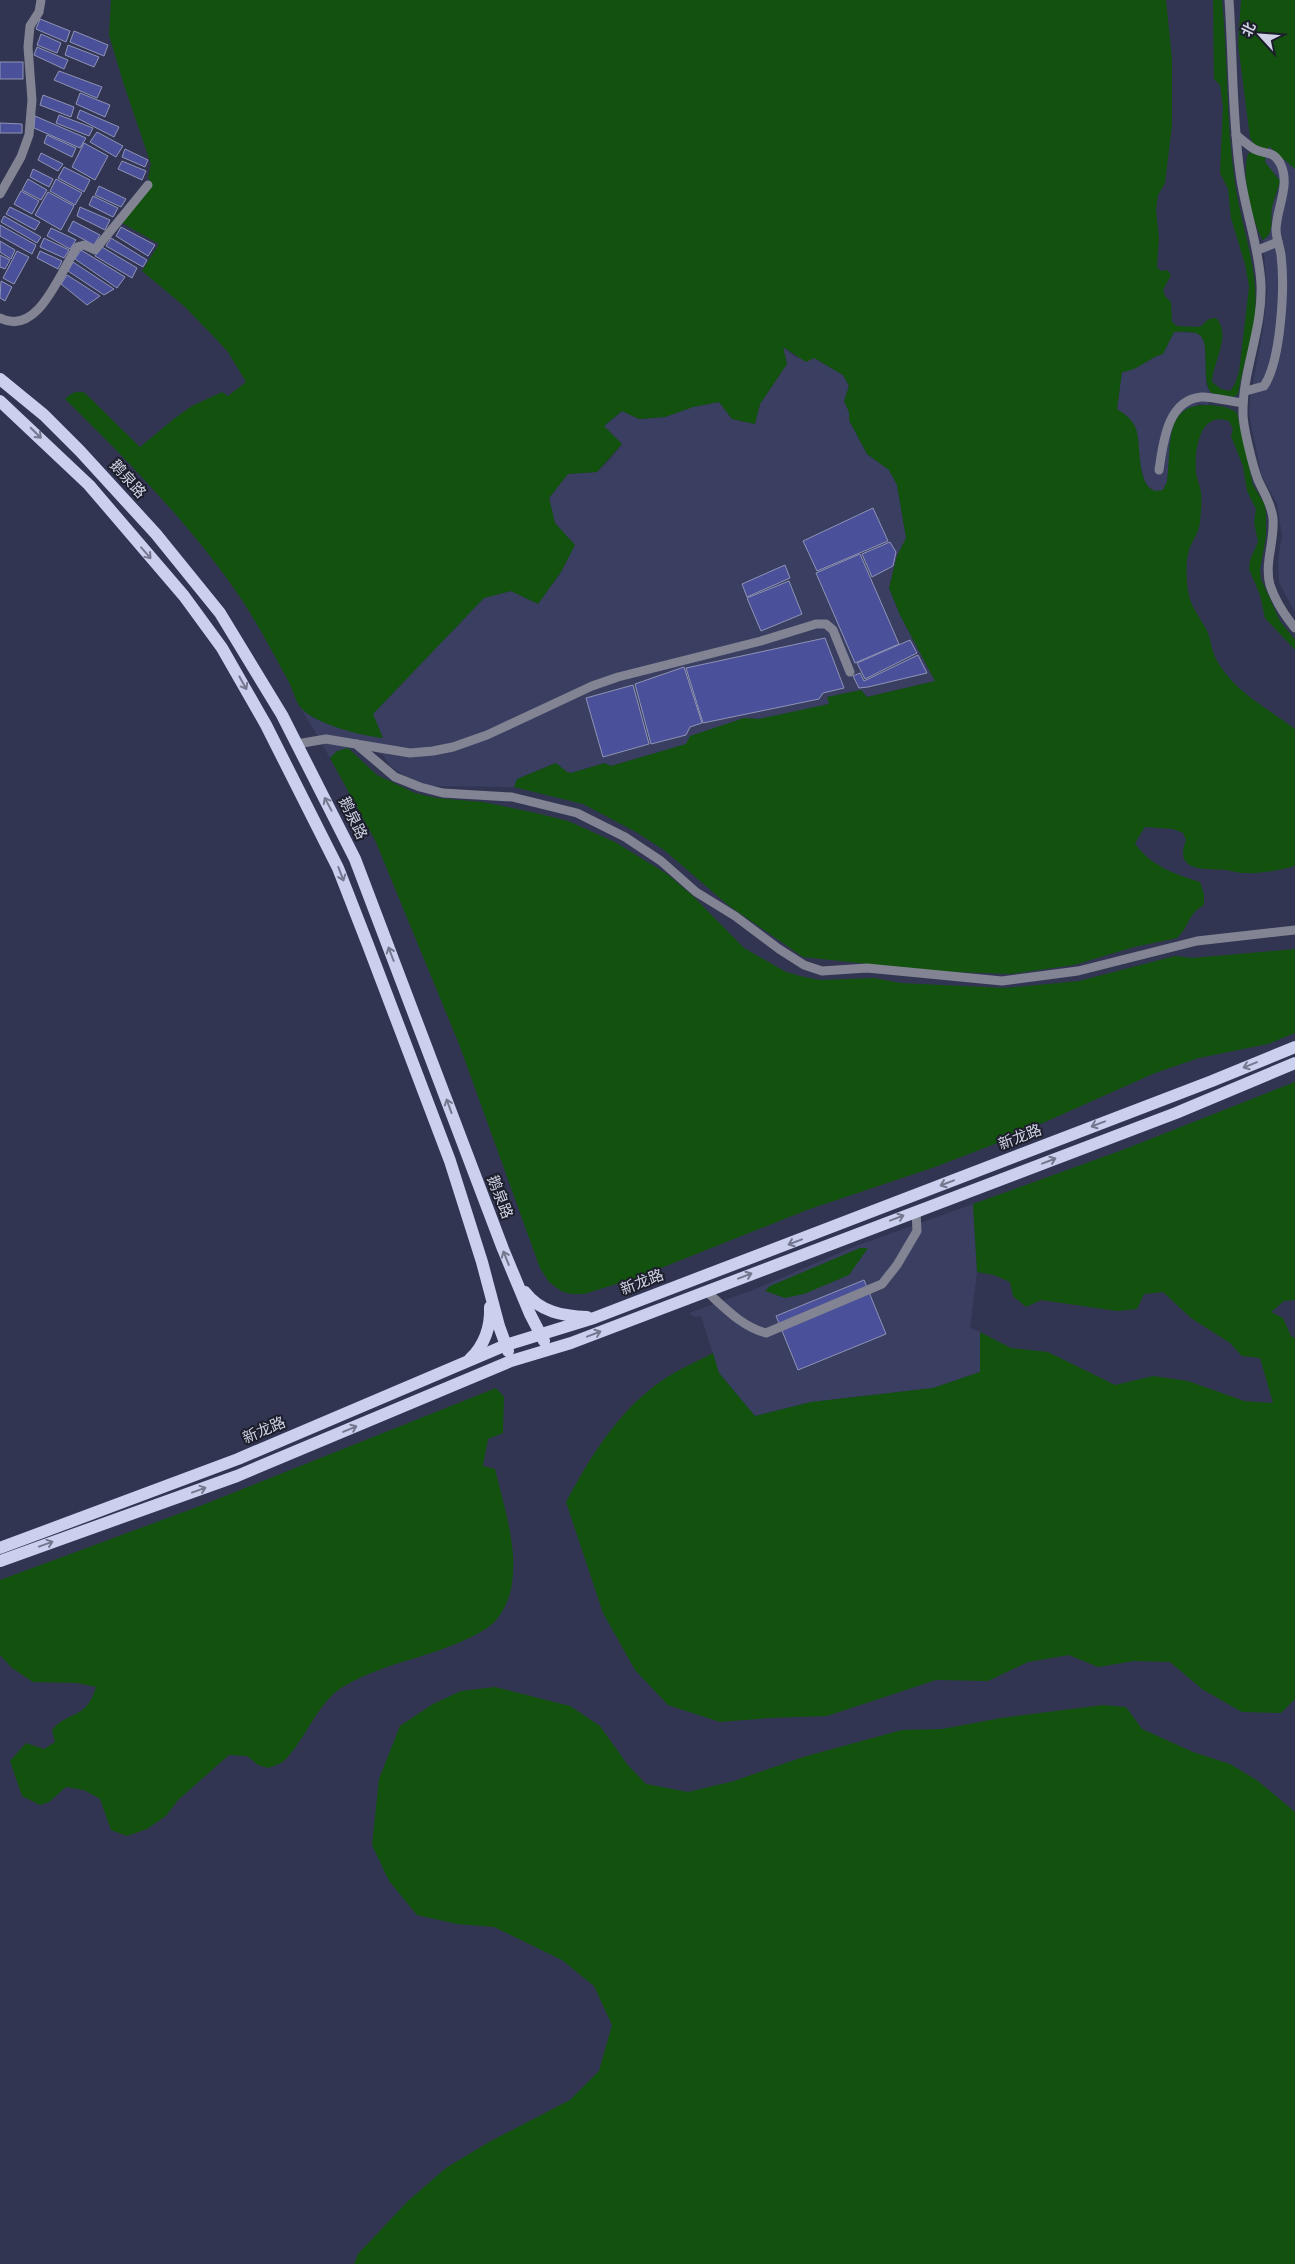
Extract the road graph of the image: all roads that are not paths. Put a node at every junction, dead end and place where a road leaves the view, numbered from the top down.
1 (41, 0) edge
2 (1229, 0) edge
3 (1236, 135) junction
4 (148, 185) dead end
5 (0, 194) edge
6 (1278, 242) junction
7 (1258, 250) junction
8 (0, 318) edge
9 (0, 380) edge
10 (1246, 391) junction
11 (0, 401) edge
12 (1243, 403) junction
13 (1159, 470) dead end
14 (1295, 628) edge
15 (850, 672) dead end
16 (297, 744) junction
17 (356, 744) junction
18 (1295, 930) edge
19 (1295, 1047) edge
20 (1295, 1063) edge
21 (916, 1211) junction
22 (515, 1278) junction
23 (488, 1287) junction
24 (706, 1291) junction
25 (594, 1318) junction
26 (541, 1334) junction
27 (506, 1345) junction
28 (548, 1350) junction
29 (511, 1361) junction
30 (466, 1362) junction
31 (0, 1548) edge
32 (0, 1561) edge

1 - 5 street
2 - 3 street
3 - 6 street
3 - 7 street
4 - 8 street
6 - 7 street
6 - 10 street
7 - 10 street
9 - 16 main road, 鹅泉路
10 - 12 street
11 -> 23 main road
12 - 13 street
12 - 14 street
15 - 17 street
16 - 17 street
22 -> 16 main road, 鹅泉路
17 - 18 street
19 -> 25 main road, 新龙路
21 -> 20 main road, 新龙路
24 -> 21 main road, 新龙路
21 - 24 street
22 - 25 main road
22 - 26 main road, 鹅泉路
23 - 27 main road
23 - 30 main road
28 -> 24 main road, 新龙路
25 - 26 main road, 新龙路
26 - 27 main road, 新龙路
26 - 28 main road, 鹅泉路
27 - 29 main road
27 - 30 main road, 新龙路
28 - 29 main road, 新龙路
32 -> 29 main road, 新龙路
30 - 31 main road, 新龙路

